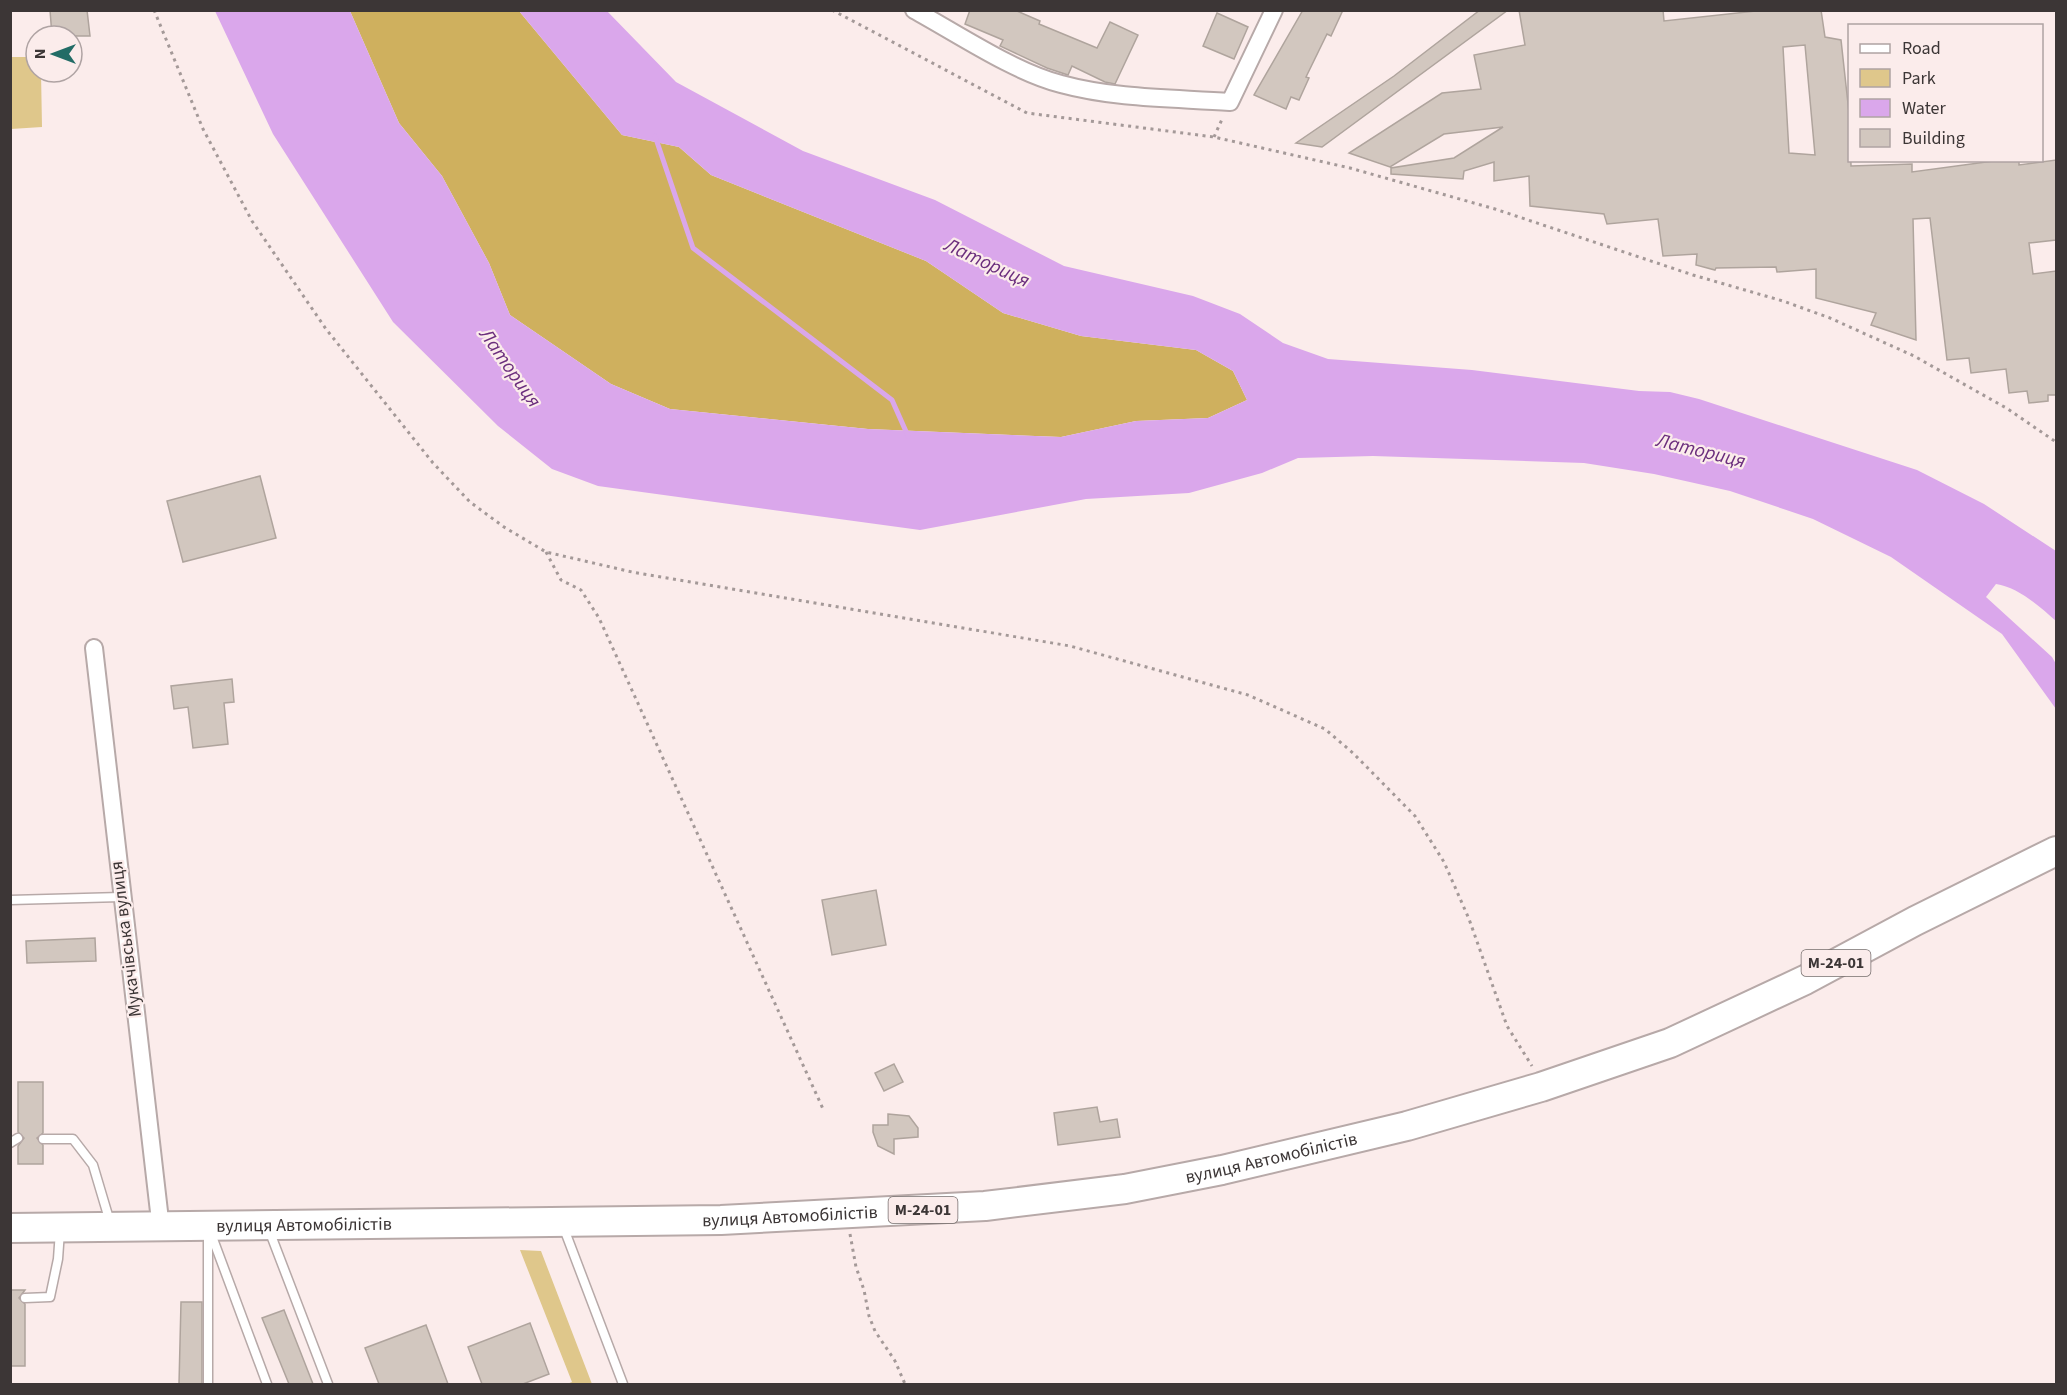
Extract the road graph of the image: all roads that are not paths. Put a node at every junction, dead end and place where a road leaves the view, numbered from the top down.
1 (914, 10) edge
2 (1274, 10) edge
3 (94, 648) dead end
4 (2056, 851) edge
5 (121, 897) junction
6 (10, 900) edge
7 (43, 1139) dead end
8 (561, 1222) junction
9 (268, 1227) junction
10 (10, 1228) edge
11 (60, 1228) junction
12 (208, 1228) junction
13 (112, 1229) junction
14 (161, 1229) junction
15 (25, 1298) dead end
16 (208, 1384) edge
17 (267, 1384) edge
18 (328, 1384) edge
19 (623, 1384) edge

1 - 2 street
3 - 5 street, Мукачівська вулиця
4 - 8 highway, вулиця Автомобілістів / М-24-01
5 - 6 lane
5 - 14 street, Мукачівська вулиця
7 - 13 lane
8 - 9 highway, вулиця Автомобілістів / М-24-01
8 - 19 lane
9 - 12 highway, вулиця Автомобілістів / М-24-01
9 - 18 lane
10 - 11 highway, вулиця Автомобілістів / М-24-01
11 - 13 highway, вулиця Автомобілістів / М-24-01
11 - 15 lane
12 - 14 highway, вулиця Автомобілістів / М-24-01
12 - 16 lane
12 - 17 lane
13 - 14 highway, вулиця Автомобілістів / М-24-01

